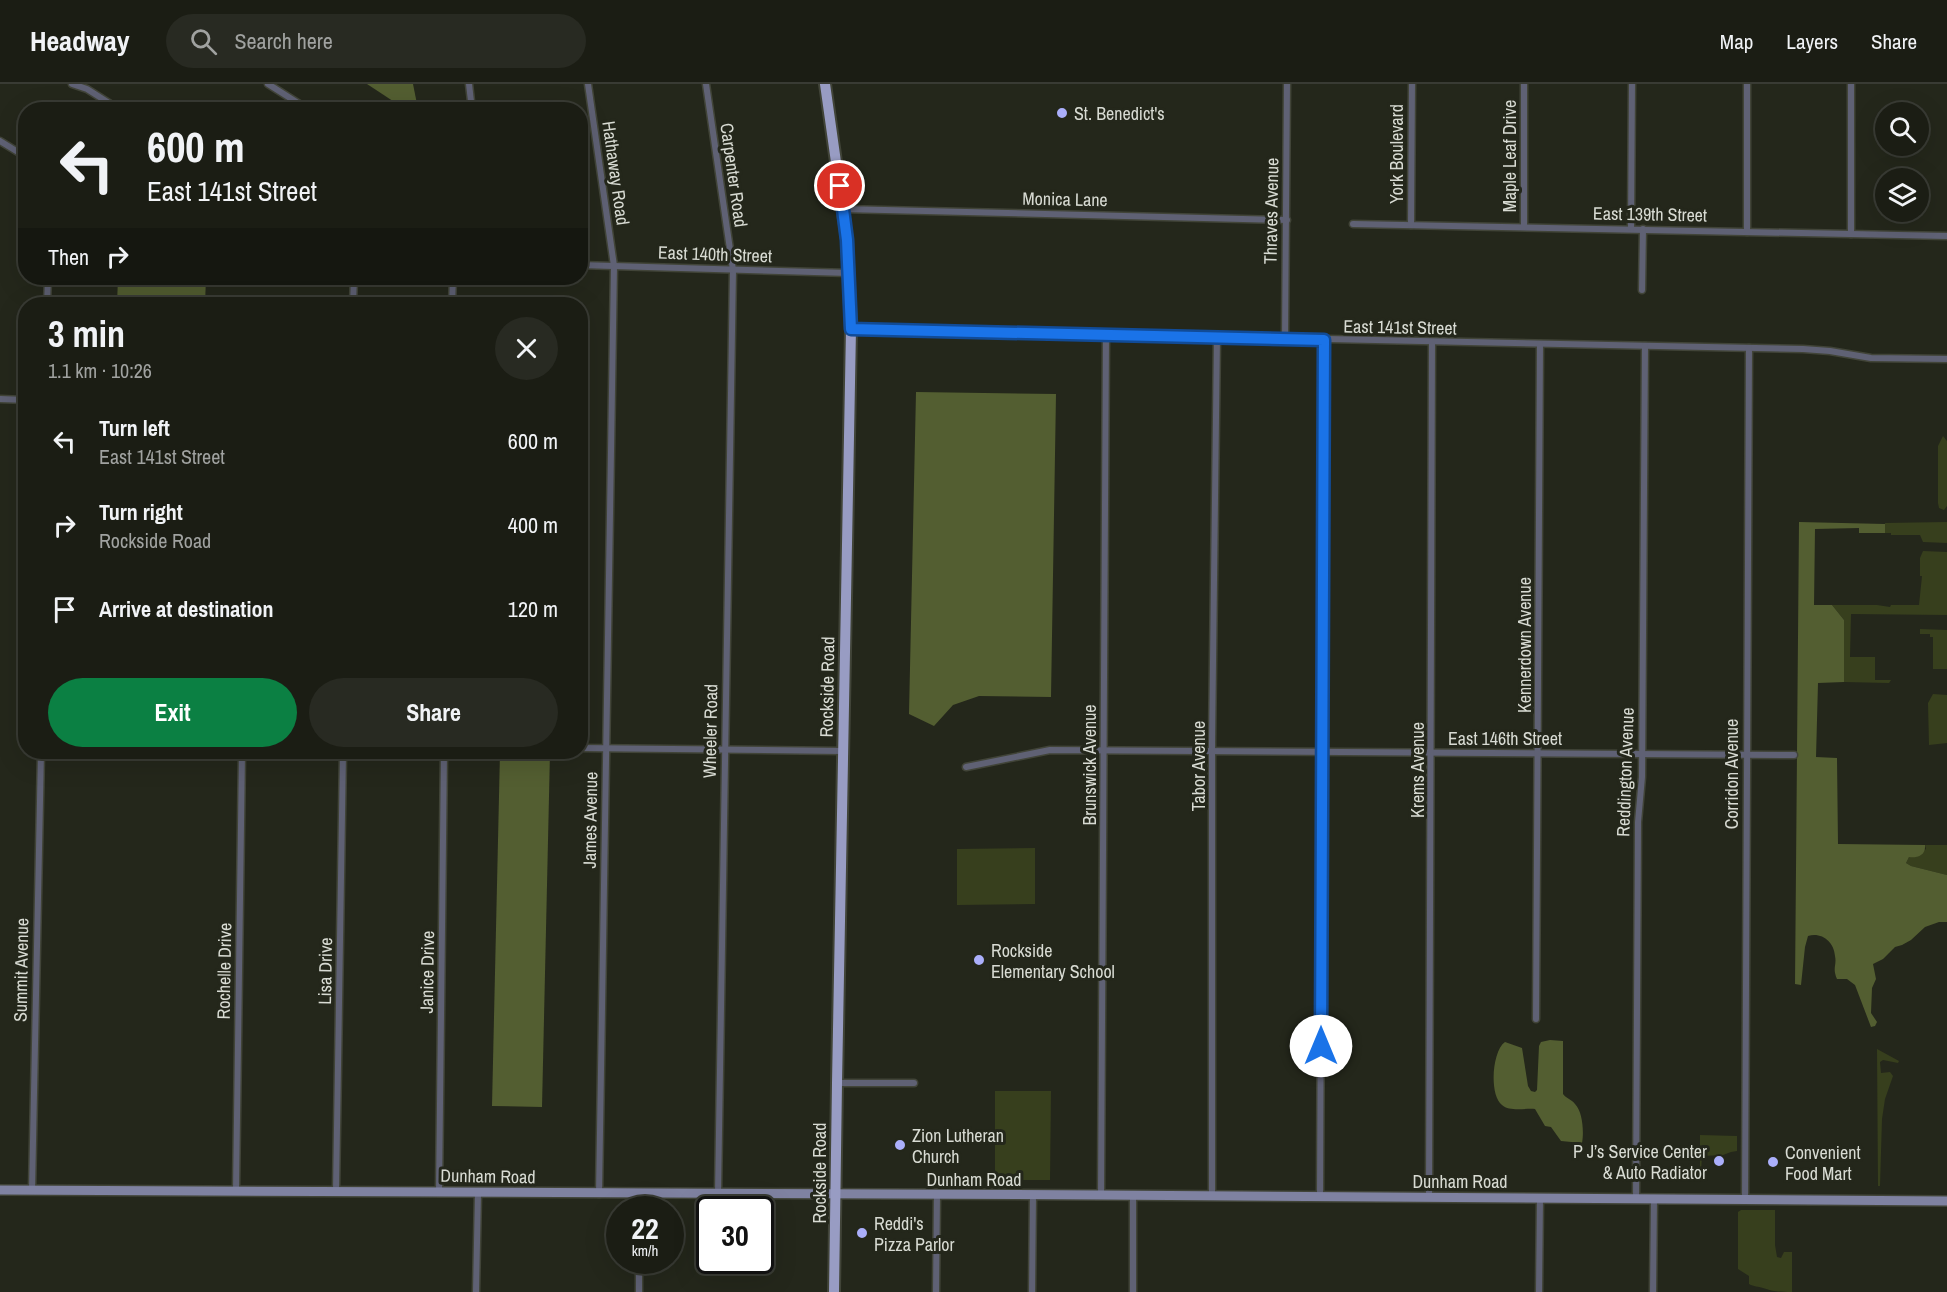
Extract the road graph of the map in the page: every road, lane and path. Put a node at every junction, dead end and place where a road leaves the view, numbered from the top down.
1 (72, 84) edge
2 (268, 84) edge
3 (469, 84) edge
4 (588, 84) edge
5 (706, 84) edge
6 (825, 84) edge
7 (1287, 84) edge
8 (1412, 84) edge
9 (1524, 84) edge
10 (1632, 84) edge
11 (1747, 84) edge
12 (1851, 84) edge
13 (107, 102) edge
14 (296, 102) edge
15 (471, 102) edge
16 (0, 141) edge
17 (18, 152) edge
18 (843, 209) junction
19 (1287, 220) junction
20 (1353, 224) dead end
21 (1411, 225) junction
22 (1524, 227) junction
23 (1631, 228) junction
24 (1643, 229) junction
25 (1747, 232) junction
26 (1851, 234) junction
27 (1947, 236) edge
28 (588, 265) edge
29 (614, 267) junction
30 (733, 270) junction
31 (849, 273) junction
32 (1642, 290) dead end
33 (851, 329) junction
34 (1106, 335) junction
35 (1217, 337) junction
36 (1285, 339) junction
37 (1324, 340) junction
38 (1432, 342) junction
39 (1540, 344) junction
40 (1645, 346) junction
41 (1749, 348) junction
42 (1947, 359) edge
43 (0, 399) edge
44 (18, 400) edge
45 (588, 748) edge
46 (607, 749) junction
47 (724, 749) junction
48 (842, 751) junction
49 (1104, 751) junction
50 (1212, 752) junction
51 (1321, 752) junction
52 (1432, 753) junction
53 (1538, 754) junction
54 (1642, 754) junction
55 (1746, 755) junction
56 (1794, 755) dead end
57 (41, 759) edge
58 (242, 759) edge
59 (344, 759) edge
60 (444, 759) edge
61 (966, 767) dead end
62 (1536, 1019) dead end
63 (837, 1083) junction
64 (914, 1083) dead end
65 (0, 1190) edge
66 (32, 1190) junction
67 (236, 1191) junction
68 (336, 1191) junction
69 (439, 1192) junction
70 (478, 1193) junction
71 (640, 1193) joint
72 (718, 1193) junction
73 (836, 1193) junction
74 (599, 1194) junction
75 (937, 1195) junction
76 (1033, 1195) junction
77 (1101, 1195) junction
78 (1133, 1196) junction
79 (1212, 1196) junction
80 (1320, 1197) junction
81 (1429, 1197) junction
82 (1540, 1198) junction
83 (1636, 1198) junction
84 (1654, 1199) junction
85 (1745, 1199) junction
86 (1947, 1201) edge
87 (639, 1274) edge
88 (476, 1292) edge
89 (639, 1292) edge
90 (834, 1292) edge
91 (936, 1292) edge
92 (1032, 1292) edge
93 (1133, 1292) edge
94 (1539, 1292) edge
95 (1653, 1292) edge

1 - 13 street
2 - 14 street
3 - 15 street
4 - 29 street, Hathaway Road
5 - 30 street, Carpenter Road
6 - 18 main road, Rockside Road
7 - 19 street, Thraves Avenue
8 - 21 street, York Boulevard
9 - 22 street, Maple Leaf Drive
10 - 23 street
11 - 25 street
12 - 26 street
16 - 17 street
18 - 19 street, Monica Lane
18 - 31 main road, Rockside Road
19 - 36 street, Thraves Avenue
20 - 21 street, East 139th Street
21 - 22 street, East 139th Street
22 - 23 street, East 139th Street
23 - 24 street, East 139th Street
24 - 25 street, East 139th Street
24 - 32 street
25 - 26 street, East 139th Street
26 - 27 street, East 139th Street
28 - 29 street, East 140th Street
29 - 30 street, East 140th Street
29 - 46 street, James Avenue
30 - 31 street, East 140th Street
30 - 47 street, Wheeler Road
31 - 33 main road, Rockside Road
33 - 34 street, East 141st Street
33 - 48 main road, Rockside Road
34 - 35 street, East 141st Street
34 - 49 street, Brunswick Avenue
35 - 36 street, East 141st Street
35 - 50 street, Tabor Avenue
36 - 37 street, East 141st Street
37 - 38 street, East 141st Street
37 - 51 street
38 - 39 street, East 141st Street
38 - 52 street, Krems Avenue
39 - 40 street, East 141st Street
39 - 53 street, Kennerdown Avenue
40 - 41 street, East 141st Street
40 - 54 street, Reddington Avenue
41 - 42 street, East 141st Street
41 - 55 street, Corridon Avenue
43 - 44 street
45 - 46 street
46 - 47 street
46 - 74 street, James Avenue
47 - 48 street
47 - 72 street, Wheeler Road
48 - 63 main road, Rockside Road
49 - 50 street, East 146th Street
49 - 61 street, East 146th Street
49 - 77 street, Brunswick Avenue
50 - 51 street, East 146th Street
50 - 79 street, Tabor Avenue
51 - 52 street, East 146th Street
51 - 80 street
52 - 53 street, East 146th Street
52 - 81 street, Krems Avenue
53 - 54 street, East 146th Street
53 - 62 street, Kennerdown Avenue
54 - 55 street, East 146th Street
54 - 83 street, Reddington Avenue
55 - 56 street, East 146th Street
55 - 85 street, Corridon Avenue
57 - 66 street, Summit Avenue
58 - 67 street, Rochelle Drive
59 - 68 street, Lisa Drive
60 - 69 street, Janice Drive
63 - 64 street
63 - 73 main road, Rockside Road
65 - 66 street, Dunham Road
66 - 67 street, Dunham Road
67 - 68 street, Dunham Road
68 - 69 street, Dunham Road
69 - 70 street, Dunham Road
70 - 74 street, Dunham Road
70 - 88 street
71 - 72 street, Dunham Road
71 - 74 street, Dunham Road
72 - 73 street, Dunham Road
73 - 75 street, Dunham Road
73 - 90 main road, Rockside Road
75 - 76 street, Dunham Road
75 - 91 street
76 - 77 street, Dunham Road
76 - 92 street
77 - 78 street, Dunham Road
78 - 79 street, Dunham Road
78 - 93 street
79 - 80 street, Dunham Road
80 - 81 street, Dunham Road
81 - 82 street, Dunham Road
82 - 83 street, Dunham Road
82 - 94 street
83 - 84 street, Dunham Road
84 - 85 street, Dunham Road
84 - 95 street
85 - 86 street, Dunham Road
87 - 89 street

